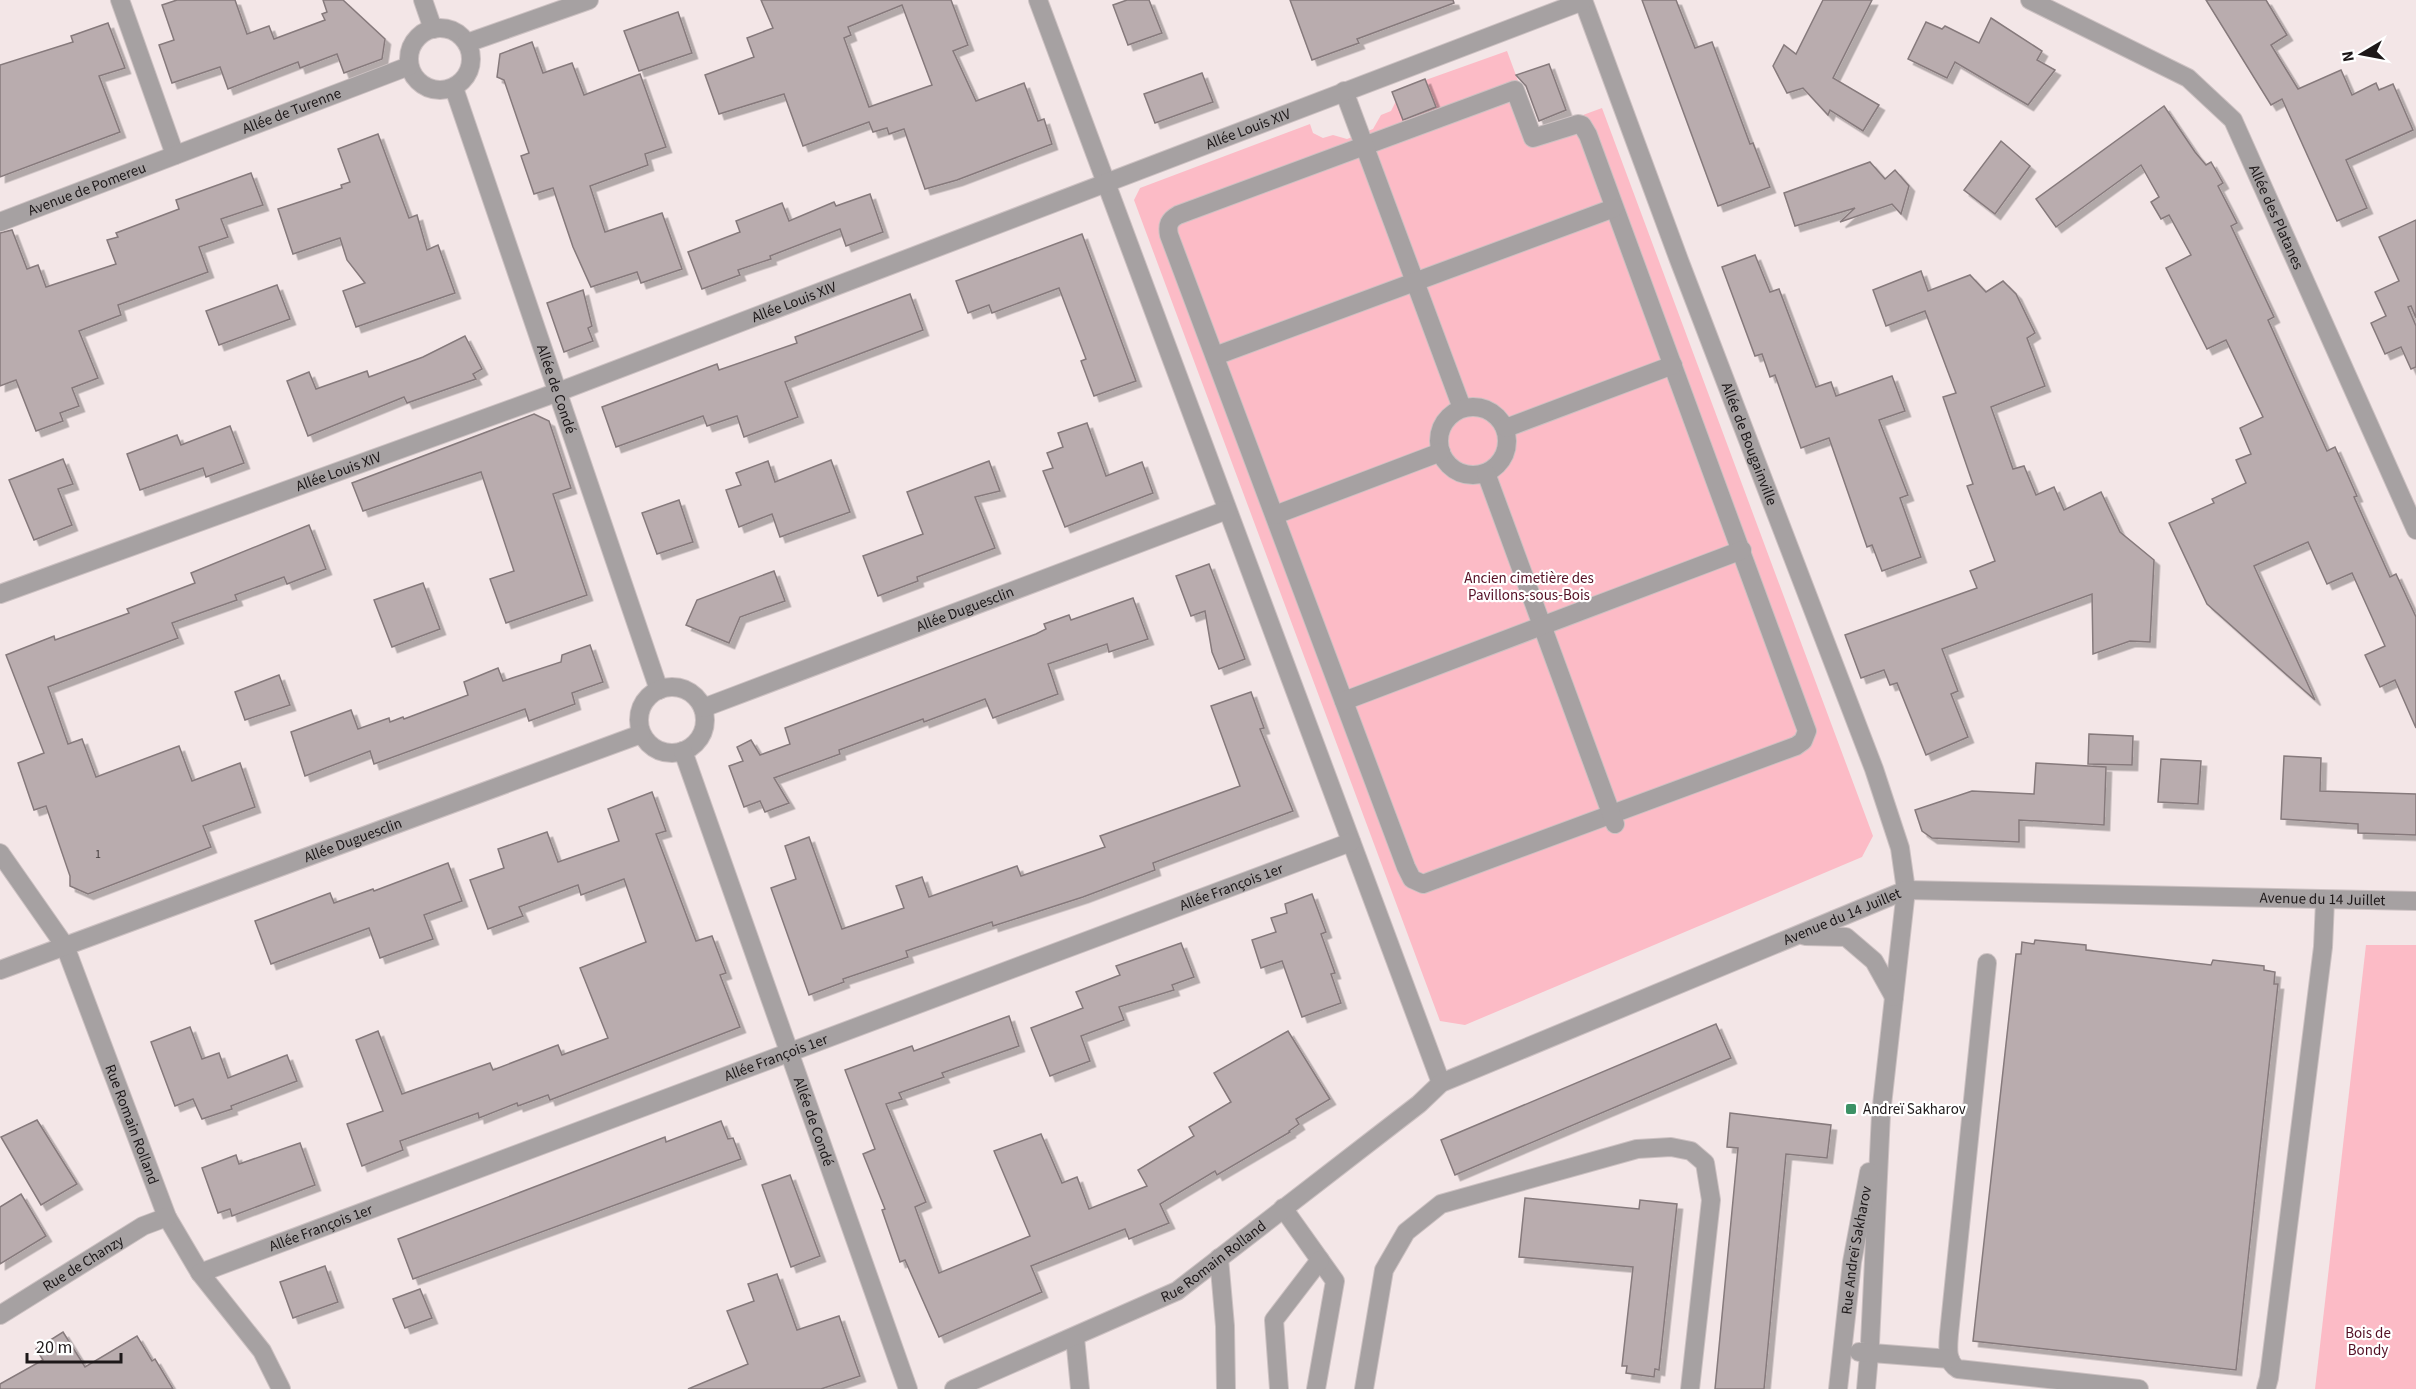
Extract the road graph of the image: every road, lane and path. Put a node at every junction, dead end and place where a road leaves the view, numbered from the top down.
1 (120, 0) edge
2 (423, 0) edge
3 (589, 0) edge
4 (1038, 0) edge
5 (1583, 0) edge
6 (2030, 0) edge
7 (433, 29) junction
8 (467, 43) junction
9 (409, 66) junction
10 (454, 88) junction
11 (1344, 91) junction
12 (1364, 146) junction
13 (175, 155) junction
14 (1105, 181) junction
15 (1614, 208) junction
16 (0, 222) edge
17 (1415, 282) junction
18 (1215, 356) junction
19 (1673, 365) junction
20 (558, 392) junction
21 (1462, 408) junction
22 (1506, 428) junction
23 (1441, 452) junction
24 (1486, 473) junction
25 (1227, 510) junction
26 (1275, 515) junction
27 (2416, 530) edge
28 (1742, 550) junction
29 (0, 594) edge
30 (1543, 626) junction
31 (659, 690) junction
32 (1344, 701) junction
33 (703, 708) junction
34 (641, 734) junction
35 (683, 752) junction
36 (1614, 819) junction
37 (1351, 842) junction
38 (0, 853) edge
39 (1906, 890) junction
40 (2325, 901) junction
41 (2416, 902) edge
42 (1800, 935) junction
43 (65, 946) junction
44 (1987, 963) dead end
45 (0, 970) edge
46 (1894, 997) junction
47 (790, 1054) junction
48 (1441, 1083) junction
49 (1881, 1114) junction
50 (1283, 1208) junction
51 (167, 1217) junction
52 (1219, 1258) junction
53 (1320, 1260) junction
54 (200, 1273) junction
55 (0, 1315) edge
56 (1075, 1337) junction
57 (1842, 1351) junction
58 (1869, 1353) junction
59 (1950, 1359) junction
60 (281, 1389) edge
61 (908, 1389) edge
62 (954, 1389) edge
63 (1080, 1389) edge
64 (1226, 1389) edge
65 (1279, 1389) edge
66 (1316, 1389) edge
67 (1364, 1389) edge
68 (1690, 1389) edge
69 (1838, 1389) edge
70 (1866, 1389) edge
71 (2139, 1389) edge
72 (2266, 1389) edge

1 - 13 street
2 - 7 street
3 - 8 street
4 - 14 street
5 - 11 street, Allée Louis XIV
5 - 39 street, Allée de Bougainville
6 - 27 street, Allée des Platanes
7 - 8 street
7 - 9 street
8 - 10 street
9 - 10 street
9 - 13 street, Allée de Turenne
10 - 20 street, Allée de Condé
11 - 12 street
11 - 14 street, Allée Louis XIV
12 - 15 street
12 - 17 street
12 - 18 street
13 - 16 street, Avenue de Pomereu
14 - 20 street, Allée Louis XIV
14 - 25 street
15 - 17 street
15 - 19 street
17 - 18 street
17 - 21 street
18 - 26 street
19 - 22 street
19 - 28 street
20 - 29 street, Allée Louis XIV
20 - 31 street, Allée de Condé
21 - 22 street
21 - 23 street
22 - 24 street
23 - 24 street
23 - 26 street
24 - 30 street
25 - 33 street, Allée Duguesclin
25 - 37 street
26 - 32 street
28 - 30 street
28 - 36 street
30 - 32 street
30 - 36 street
31 - 33 street
31 - 34 street
32 - 36 street
33 - 35 street
34 - 35 street
34 - 43 street, Allée Duguesclin
35 - 47 street, Allée de Condé
37 - 47 street, Allée François 1er
37 - 48 street
38 - 43 street, Rue Romain Rolland
39 - 40 street, Avenue du 14 Juillet
39 - 42 street, Avenue du 14 Juillet
39 - 46 street, Rue Andreï Sakharov
40 - 41 street, Avenue du 14 Juillet
40 - 72 street
42 - 46 street
42 - 48 street, Avenue du 14 Juillet
43 - 45 street, Allée Duguesclin
43 - 51 street, Rue Romain Rolland
44 - 59 street
46 - 49 street, Rue Andreï Sakharov
47 - 54 street, Allée François 1er
47 - 61 street, Allée de Condé
48 - 50 street, Rue Romain Rolland
49 - 57 street, Rue Andreï Sakharov
49 - 58 street, Rue Andreï Sakharov
50 - 52 street, Rue Romain Rolland
50 - 53 street
51 - 54 street, Rue Romain Rolland
51 - 55 street, Rue de Chanzy
52 - 56 street, Rue Romain Rolland
52 - 64 street
53 - 65 street
53 - 66 street
54 - 60 street, Rue Romain Rolland
56 - 62 street, Rue Romain Rolland
56 - 63 street
57 - 58 street
57 - 69 street, Rue Andreï Sakharov
58 - 59 street
58 - 70 street, Rue Andreï Sakharov
59 - 71 street
67 - 68 street

